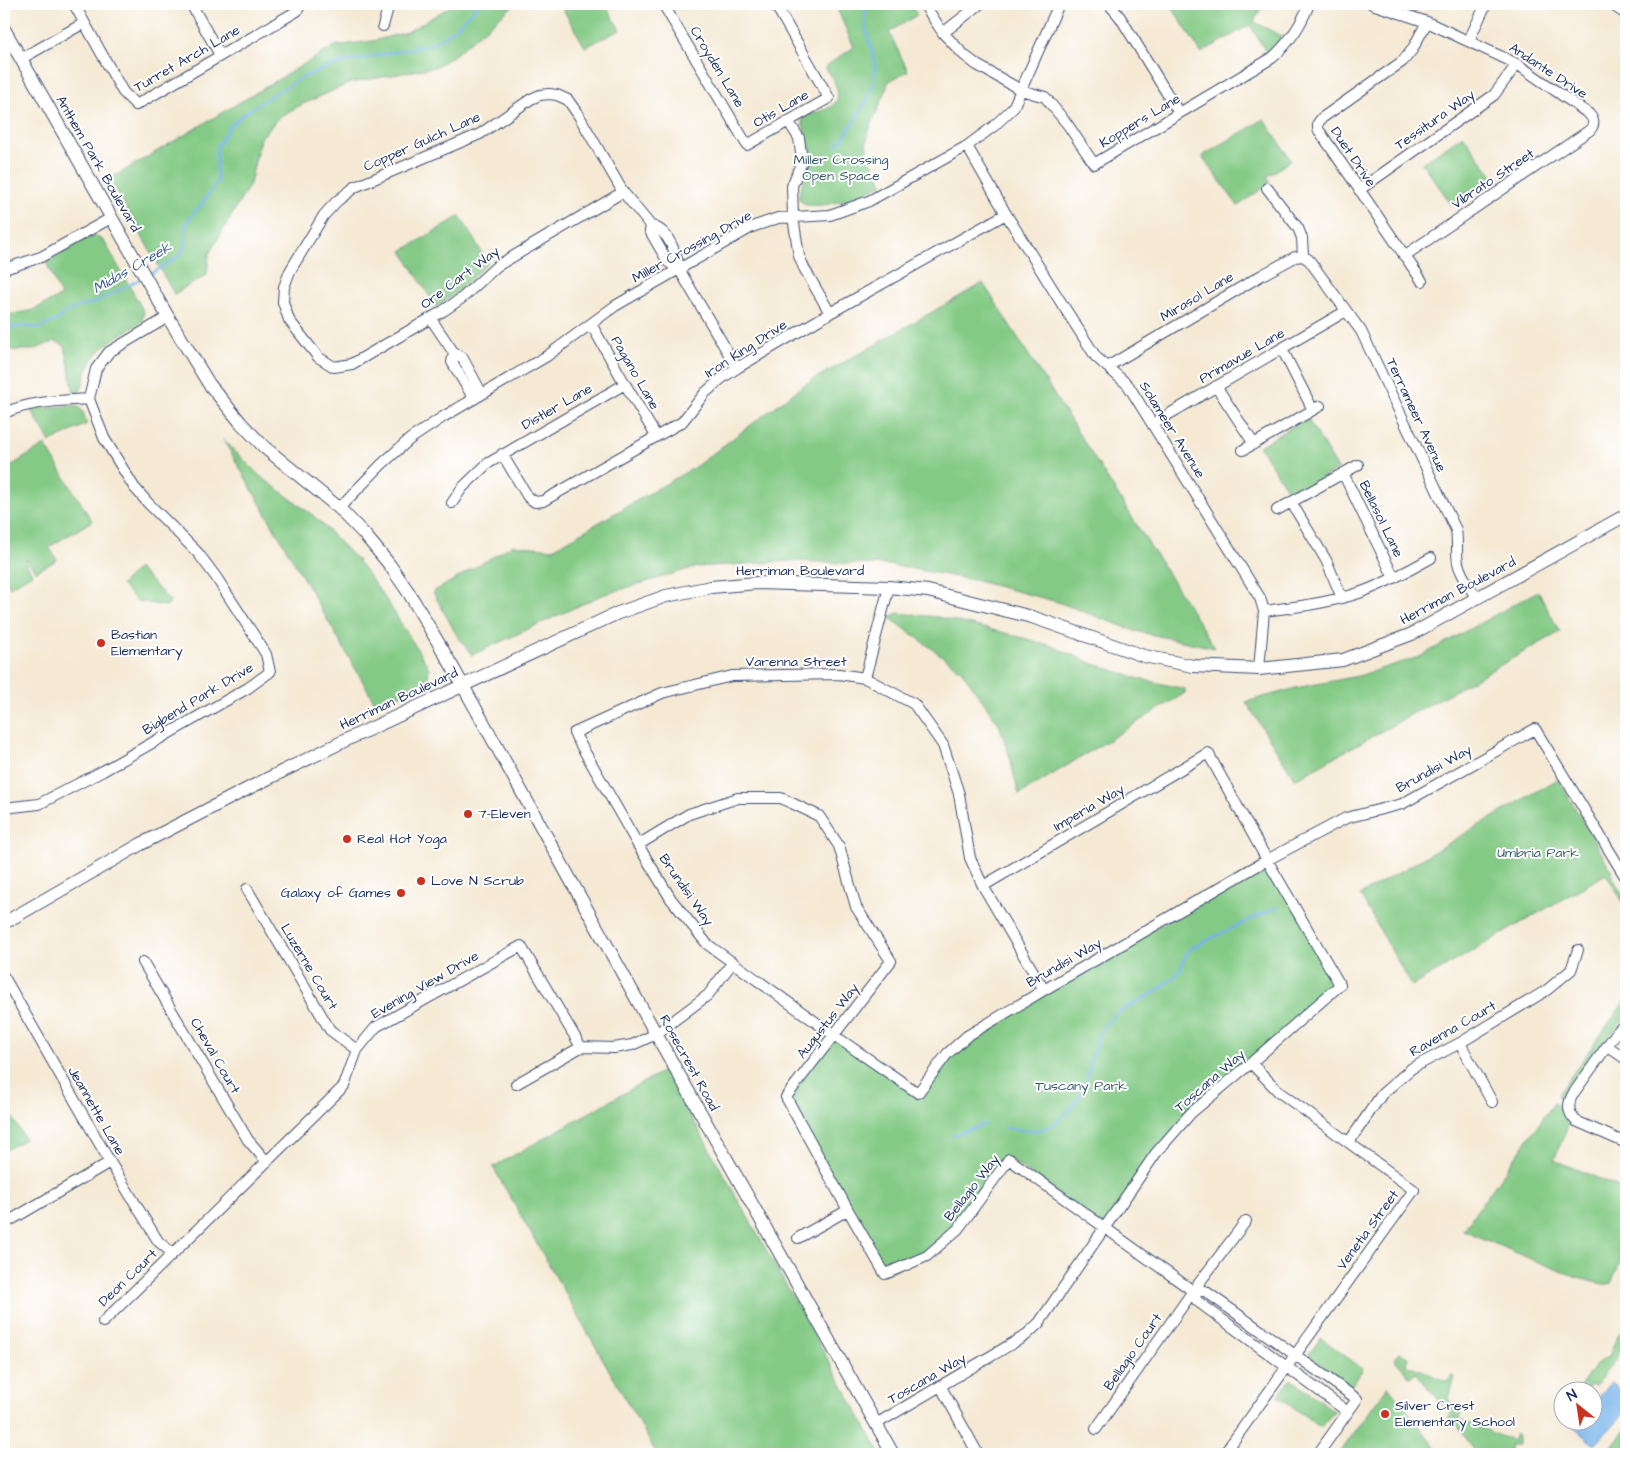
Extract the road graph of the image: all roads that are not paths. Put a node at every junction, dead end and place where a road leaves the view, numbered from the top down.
1 (74, 4) edge
2 (191, 4) edge
3 (301, 4) edge
4 (389, 4) edge
5 (663, 4) edge
6 (775, 4) edge
7 (924, 4) edge
8 (980, 4) edge
9 (1059, 4) edge
10 (1109, 4) edge
11 (1309, 4) edge
12 (1372, 4) edge
13 (1486, 4) edge
14 (1613, 4) edge
15 (1626, 13) edge
16 (1427, 22) junction
17 (84, 23) junction
18 (383, 26) dead end
19 (4, 28) edge
20 (943, 33) junction
21 (1468, 40) junction
22 (220, 55) junction
23 (21, 59) junction
24 (1517, 64) junction
25 (1021, 90) junction
26 (1179, 113) junction
27 (788, 121) junction
28 (1594, 122) joint
29 (748, 145) joint
30 (967, 146) junction
31 (1267, 188) dead end
32 (1359, 190) junction
33 (623, 192) junction
34 (1006, 214) junction
35 (793, 217) junction
36 (112, 218) junction
37 (1303, 256) junction
38 (1404, 256) junction
39 (4, 269) edge
40 (679, 269) junction
41 (1422, 281) dead end
42 (283, 302) joint
43 (1346, 311) junction
44 (830, 313) junction
45 (168, 317) junction
46 (431, 319) junction
47 (591, 324) junction
48 (1282, 349) junction
49 (1107, 367) junction
50 (737, 368) junction
51 (625, 384) junction
52 (1216, 386) junction
53 (478, 396) junction
54 (90, 399) junction
55 (4, 413) edge
56 (1152, 424) junction
57 (656, 436) junction
58 (1254, 444) junction
59 (1243, 450) dead end
60 (502, 454) junction
61 (1358, 465) dead end
62 (1343, 473) junction
63 (1291, 502) junction
64 (452, 504) dead end
65 (339, 508) junction
66 (1277, 510) dead end
67 (1626, 515) edge
68 (1432, 558) dead end
69 (1394, 578) junction
70 (889, 587) junction
71 (1342, 598) junction
72 (1476, 599) junction
73 (1264, 610) junction
74 (1259, 669) junction
75 (865, 678) junction
76 (463, 686) junction
77 (574, 733) joint
78 (1208, 753) joint
79 (4, 808) edge
80 (638, 845) junction
81 (1267, 860) junction
82 (1626, 878) edge
83 (983, 886) junction
84 (247, 889) dead end
85 (4, 923) edge
86 (1578, 950) dead end
87 (143, 962) dead end
88 (733, 962) junction
89 (4, 977) edge
90 (1044, 990) junction
91 (1626, 1022) edge
92 (656, 1034) junction
93 (834, 1036) junction
94 (1460, 1043) junction
95 (1607, 1046) junction
96 (581, 1047) junction
97 (357, 1050) junction
98 (1626, 1059) edge
99 (1251, 1063) junction
100 (516, 1084) dead end
101 (786, 1097) joint
102 (1492, 1102) dead end
103 (1349, 1142) junction
104 (1626, 1143) edge
105 (110, 1162) junction
106 (267, 1162) junction
107 (848, 1210) junction
108 (1246, 1221) dead end
109 (4, 1224) edge
110 (1105, 1228) junction
111 (798, 1238) dead end
112 (172, 1253) junction
113 (1193, 1291) junction
114 (102, 1322) dead end
115 (1295, 1356) junction
116 (1286, 1368) junction
117 (940, 1387) junction
118 (1348, 1412) junction
119 (876, 1424) junction
120 (1096, 1429) dead end
121 (893, 1454) edge
122 (978, 1454) edge
123 (1224, 1454) edge
124 (1318, 1454) edge

1 - 17 street
2 - 22 street
3 - 22 street, Turret Arch Lane
4 - 18 street
5 - 29 street, Croyden Lane
6 - 27 street, Otis Lane
7 - 20 street, Koppers Lane
8 - 20 street
9 - 25 street, Miller Crossing Drive
10 - 26 street
11 - 26 street, Koppers Lane
12 - 16 street, Andante Drive
13 - 21 street
14 - 15 main road
16 - 21 street, Andante Drive
16 - 32 street, Duet Drive
17 - 22 street, Turret Arch Lane
17 - 23 street
19 - 23 main road, Anthem Park Boulevard
20 - 25 street, Koppers Lane
21 - 24 street, Andante Drive
23 - 36 main road, Anthem Park Boulevard
24 - 28 street, Andante Drive
24 - 32 street, Tessitura Way
25 - 26 street, Koppers Lane
25 - 30 street, Miller Crossing Drive
27 - 29 street, Otis Lane
27 - 35 street
28 - 38 street, Vibrato Street
30 - 34 street, Solameer Avenue
30 - 35 street, Miller Crossing Drive
31 - 37 street
32 - 38 street, Duet Drive
33 - 40 street, Copper Gulch Lane
33 - 42 street, Copper Gulch Lane
33 - 46 street, Ore Cart Way
34 - 44 street, Iron King Drive
34 - 49 street, Solameer Avenue
35 - 40 street, Miller Crossing Drive
35 - 44 street
36 - 39 street
36 - 45 main road, Anthem Park Boulevard
37 - 43 street, Terrameer Avenue
37 - 49 street, Mirasol Lane
38 - 41 street, Duet Drive
40 - 47 street, Miller Crossing Drive
40 - 50 street, Copper Gulch Lane
42 - 46 street, Ore Cart Way
43 - 48 street, Primavue Lane
43 - 72 street, Terrameer Avenue
44 - 50 street, Iron King Drive
45 - 54 street
45 - 65 main road, Anthem Park Boulevard
46 - 53 street
47 - 51 street, Pagano Lane
47 - 53 street, Miller Crossing Drive
48 - 52 street, Primavue Lane
48 - 58 street
49 - 56 street, Solameer Avenue
50 - 57 street, Iron King Drive
51 - 57 street, Pagano Lane
51 - 60 street, Distler Lane
52 - 56 street, Primavue Lane
52 - 58 street
53 - 65 street, Miller Crossing Drive
54 - 55 street
54 - 79 street, Bigbend Park Drive
56 - 73 street, Solameer Avenue
57 - 60 street, Iron King Drive
58 - 59 street
60 - 64 street, Distler Lane
61 - 62 street
62 - 63 street
62 - 69 street, Bellasol Lane
63 - 66 street
63 - 71 street
65 - 76 main road, Anthem Park Boulevard
67 - 72 main road, Herriman Boulevard
68 - 69 street
69 - 71 street
70 - 74 main road, Herriman Boulevard
70 - 75 street
70 - 76 main road, Herriman Boulevard
71 - 73 street
72 - 74 main road, Herriman Boulevard
73 - 74 street, Solameer Avenue
75 - 77 street, Varenna Street
75 - 83 street, Varenna Street
76 - 85 main road, Herriman Boulevard
76 - 92 main road, Rosecrest Road
77 - 80 street, Brundisi Way
78 - 81 street, Toscana Way
78 - 83 street, Imperia Way
80 - 88 street, Brundisi Way
80 - 93 street, Augustus Way
81 - 82 street, Brundisi Way
81 - 90 street, Brundisi Way
81 - 99 street, Toscana Way
83 - 90 street, Varenna Street
84 - 97 street, Luzerne Court
86 - 94 street, Ravenna Court
87 - 106 street, Cheval Court
88 - 92 street
88 - 93 street, Brundisi Way
89 - 105 street, Jeannette Lane
90 - 93 street, Brundisi Way
91 - 95 street
92 - 96 street
92 - 119 main road, Rosecrest Road
93 - 101 street, Augustus Way
94 - 102 street
94 - 103 street, Ravenna Court
95 - 98 street
95 - 104 street
96 - 97 street, Evening View Drive
96 - 100 street
97 - 106 street, Evening View Drive
99 - 103 street, Venetia Street
99 - 110 street, Toscana Way
101 - 107 street, Bellagio Way
103 - 115 street, Venetia Street
105 - 109 street
105 - 112 street, Jeannette Lane
106 - 112 street, Evening View Drive
107 - 110 street, Bellagio Way
107 - 111 street
108 - 113 street, Bellagio Court
110 - 113 street, Bellagio Way
110 - 117 street, Toscana Way
112 - 114 street, Deon Court
113 - 115 street, Bellagio Way
113 - 116 street, Bellagio Way
113 - 120 street, Bellagio Court
115 - 116 street, Venetia Street
115 - 118 street, Bellagio Way
116 - 118 street, Bellagio Way
116 - 123 street, Venetia Street
117 - 119 street, Toscana Way
117 - 122 street
118 - 124 street
119 - 121 main road, Rosecrest Road

